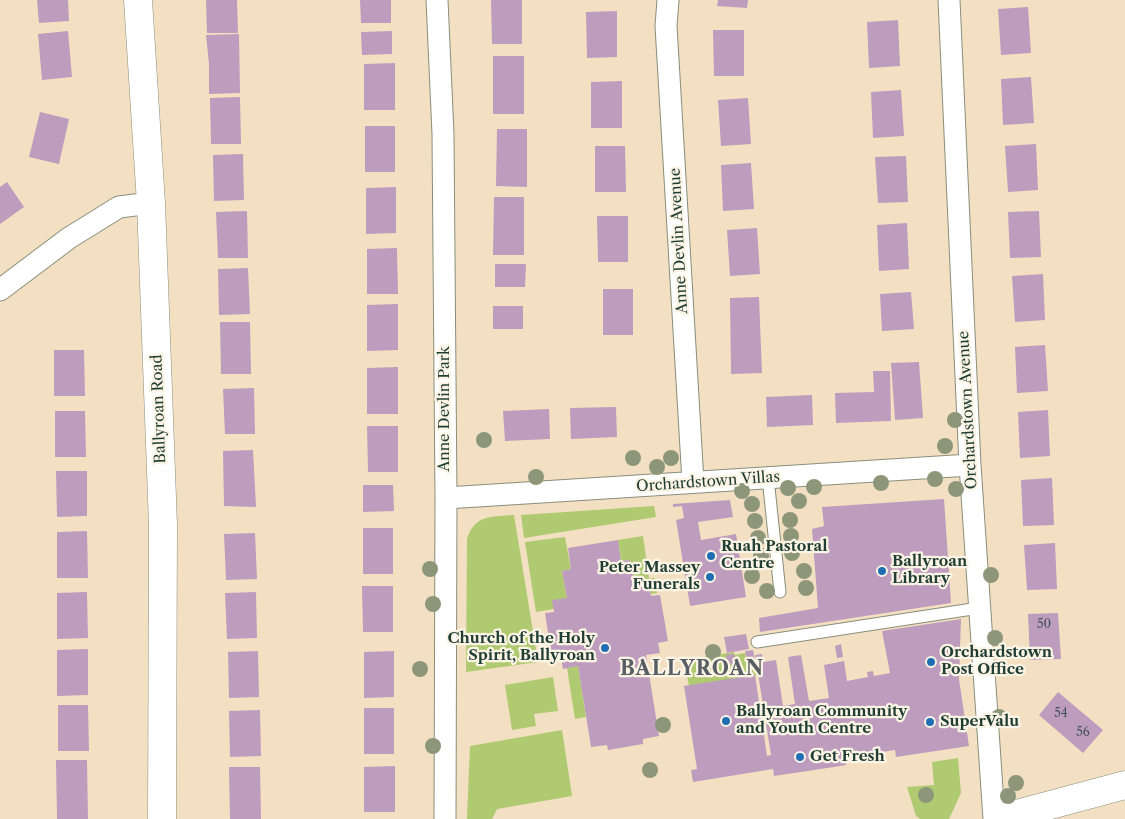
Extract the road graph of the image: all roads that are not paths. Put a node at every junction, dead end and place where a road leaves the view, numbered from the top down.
1 (138, 0) edge
2 (438, 0) edge
3 (668, 0) edge
4 (949, 0) edge
5 (151, 203) junction
6 (0, 290) edge
7 (970, 465) junction
8 (768, 478) junction
9 (693, 482) junction
10 (446, 498) junction
11 (780, 592) dead end
12 (980, 608) junction
13 (757, 642) dead end
14 (1125, 785) edge
15 (162, 819) edge
16 (445, 819) edge
17 (996, 819) edge

1 - 5 main road, Ballyroan Road
2 - 10 street, Anne Devlin Park
3 - 9 street, Anne Devlin Avenue
4 - 7 street, Orchardstown Avenue
5 - 6 street
5 - 15 main road, Ballyroan Road
7 - 8 street, Orchardstown Villas
7 - 12 street, Orchardstown Avenue
8 - 9 street, Orchardstown Villas
8 - 11 lane
9 - 10 street, Orchardstown Villas
10 - 16 street, Anne Devlin Park
12 - 13 lane
12 - 17 street, Orchardstown Avenue
14 - 17 main road

